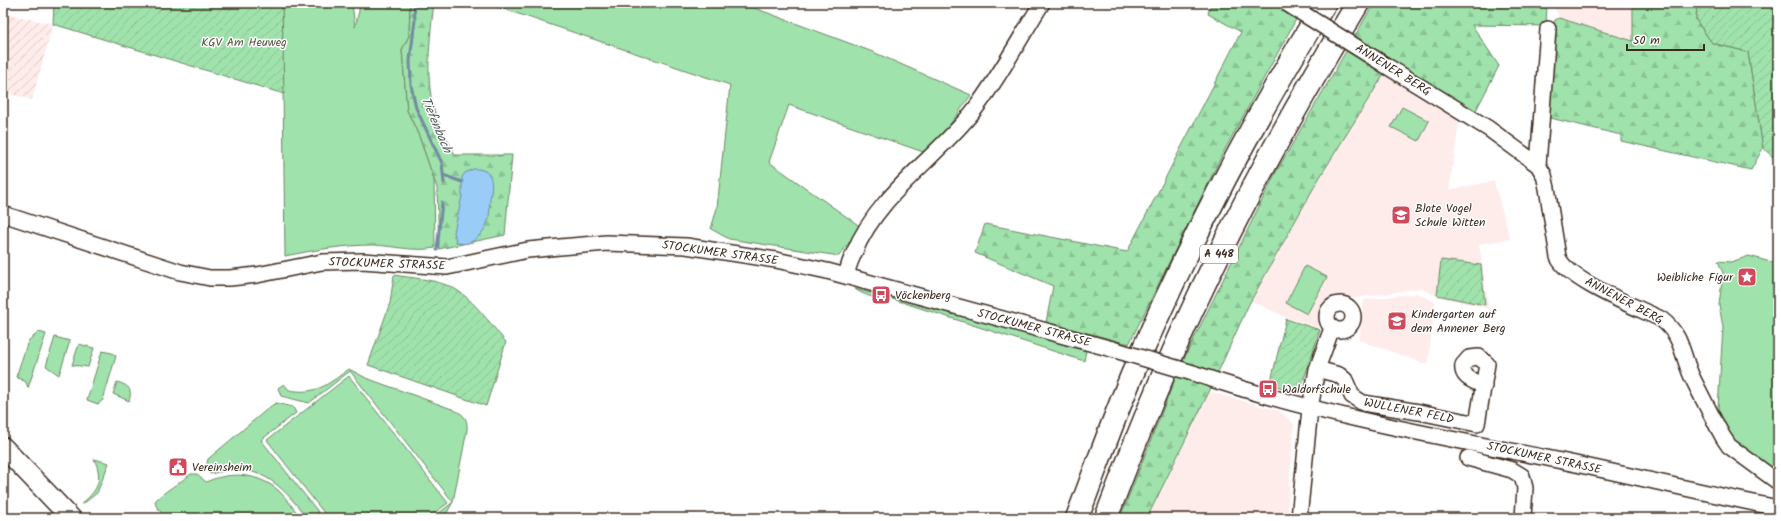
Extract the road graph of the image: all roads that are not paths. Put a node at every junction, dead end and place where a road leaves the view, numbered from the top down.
1 (1042, 3) edge
2 (1286, 3) edge
3 (1325, 3) edge
4 (1358, 3) edge
5 (1548, 29) dead end
6 (1538, 165) junction
7 (3, 214) edge
8 (847, 276) junction
9 (1332, 328) dead end
10 (1317, 369) junction
11 (1484, 386) dead end
12 (1310, 409) junction
13 (3, 447) edge
14 (1468, 458) dead end
15 (1778, 482) edge
16 (1778, 508) edge
17 (66, 516) edge
18 (1077, 518) edge
19 (1106, 518) edge
20 (1299, 518) edge
21 (1523, 518) edge

1 - 8 street
2 - 6 street, ANNENER BERG, bridge
3 - 18 highway, A 448
4 - 19 highway, A 448
5 - 6 street, ANNENER BERG
6 - 15 street, ANNENER BERG
7 - 8 street, STOCKUMER STRASSE
8 - 12 street, STOCKUMER STRASSE, bridge
9 - 10 street
10 - 11 street, WULLENER FELD
10 - 12 street
12 - 16 street, STOCKUMER STRASSE
12 - 20 street
13 - 17 main road
14 - 21 street

